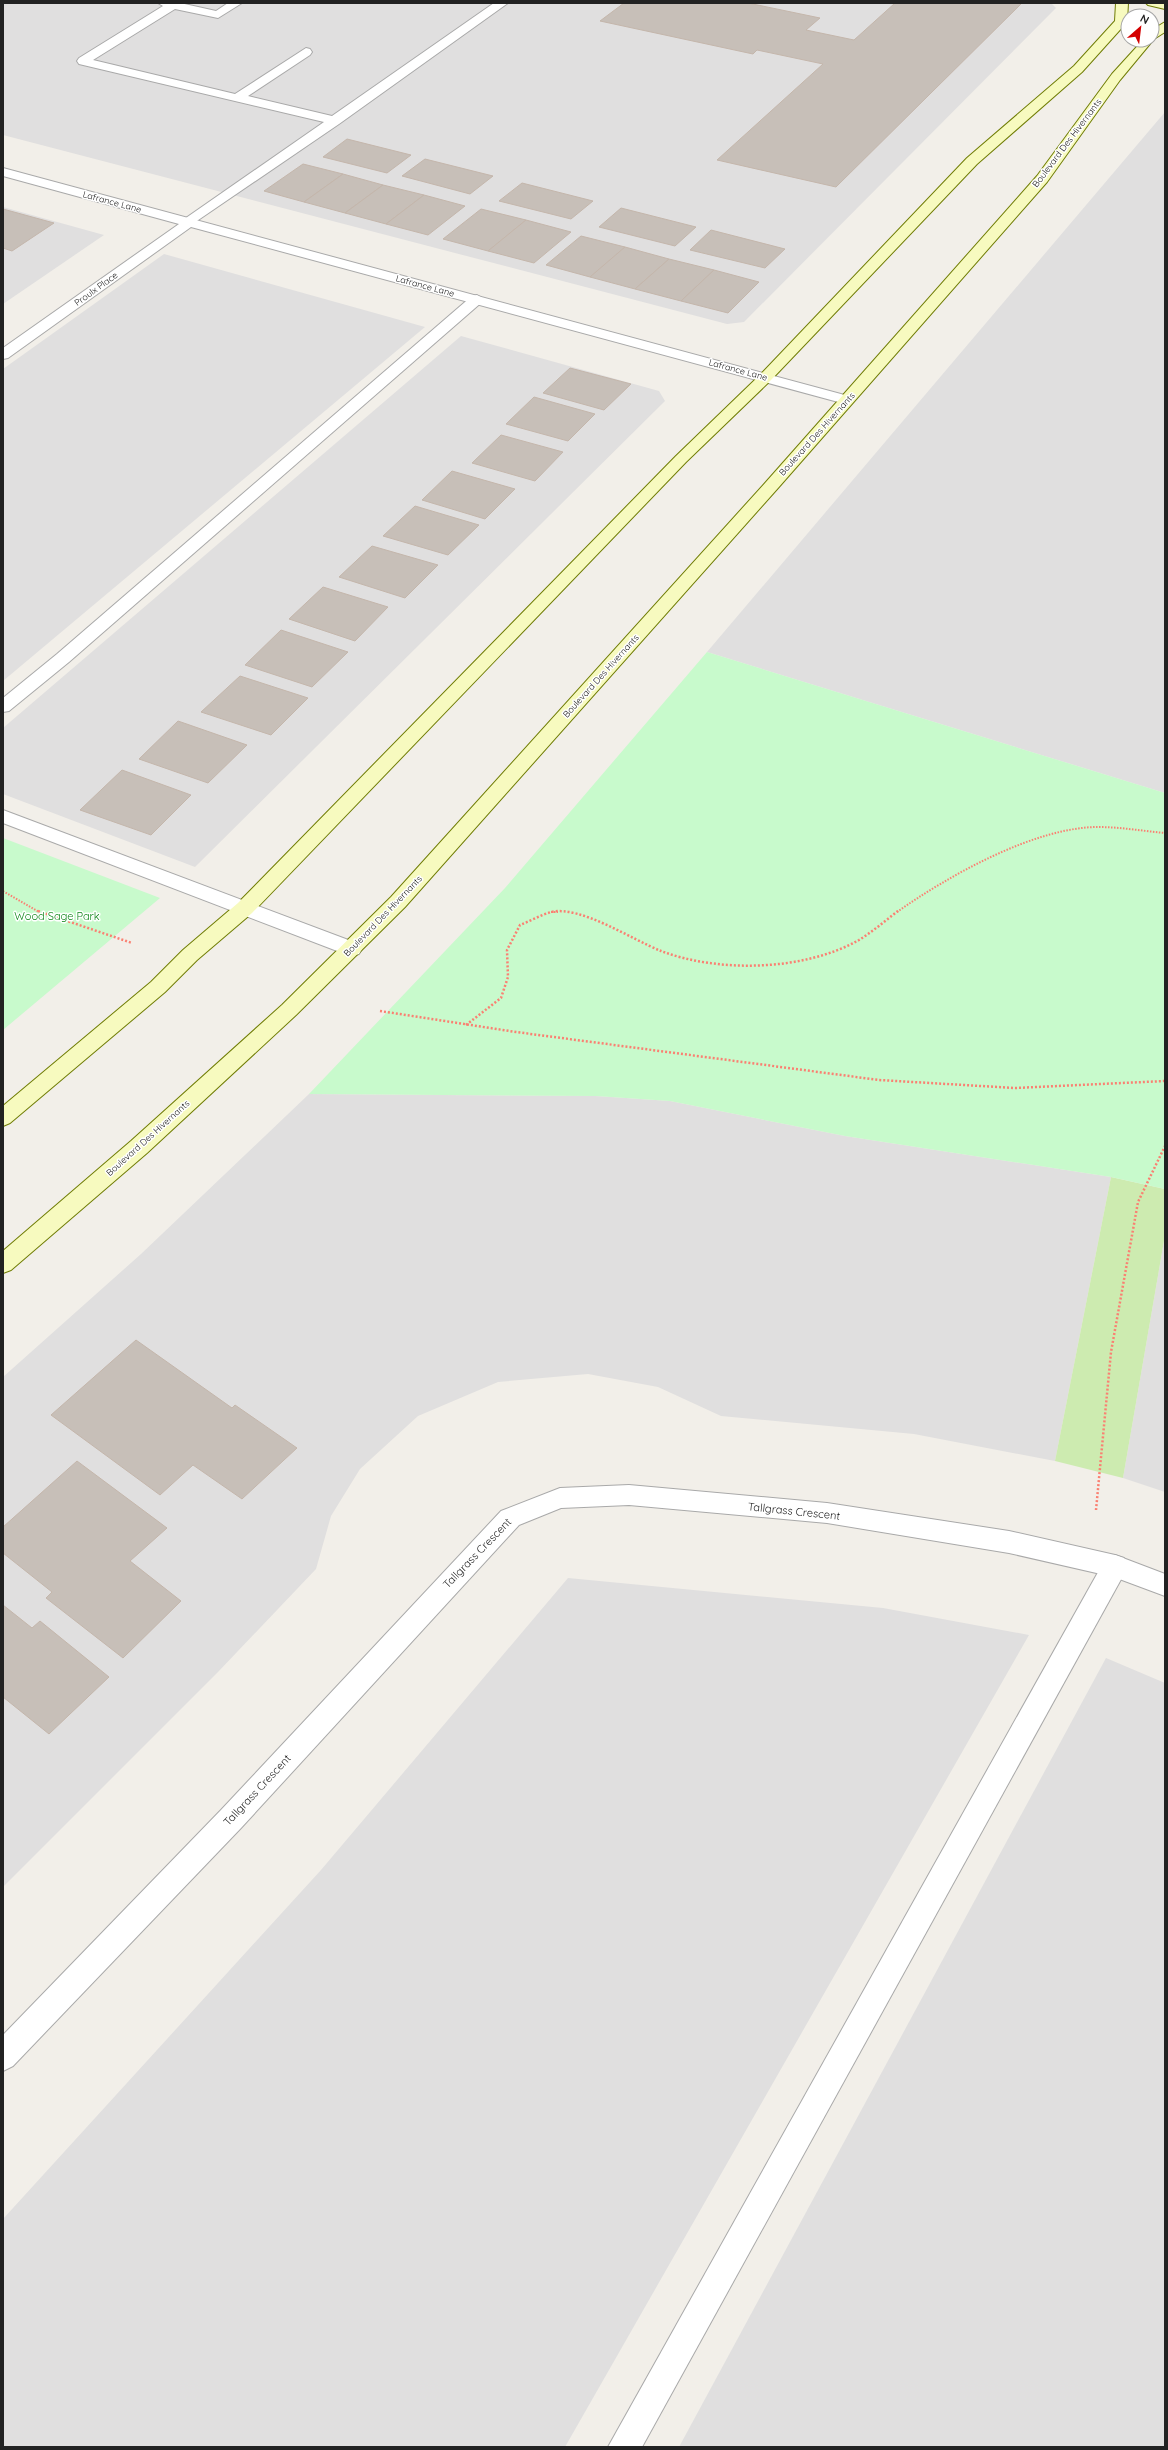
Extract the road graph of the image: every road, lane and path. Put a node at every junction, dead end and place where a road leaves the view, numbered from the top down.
1 (236, 3) edge
2 (502, 3) edge
3 (1122, 3) edge
4 (1152, 3) edge
5 (168, 4) edge
6 (1165, 6) edge
7 (1142, 48) edge
8 (306, 52) dead end
9 (237, 98) junction
10 (335, 121) junction
11 (3, 172) edge
12 (188, 223) junction
13 (477, 299) junction
14 (3, 355) edge
15 (766, 377) junction
16 (847, 400) junction
17 (3, 707) edge
18 (3, 816) edge
19 (1165, 833) edge
20 (3, 891) edge
21 (245, 908) junction
22 (132, 944) dead end
23 (352, 949) junction
24 (380, 1011) dead end
25 (466, 1025) junction
26 (1165, 1081) edge
27 (3, 1118) edge
28 (1165, 1146) edge
29 (3, 1264) edge
30 (1103, 1563) junction
31 (1165, 1585) edge
32 (3, 2056) edge
33 (624, 2447) edge

1 - 5 street
2 - 10 street, Proulx Place
3 - 15 street
4 - 6 street
5 - 9 street
7 - 16 street, Boulevard Des Hivernants
8 - 9 street
9 - 10 street
10 - 12 street, Proulx Place
11 - 12 street, Lafrance Lane
12 - 13 street, Lafrance Lane
12 - 14 street, Proulx Place
13 - 15 street, Lafrance Lane
13 - 17 street
15 - 16 street, Lafrance Lane
15 - 21 street
16 - 23 street, Boulevard Des Hivernants
18 - 21 street
19 - 25 path
20 - 22 path
21 - 23 street
21 - 27 street
23 - 29 street, Boulevard Des Hivernants
24 - 25 path
25 - 26 path
28 - 30 path
30 - 31 street, Tallgrass Crescent
30 - 32 street, Tallgrass Crescent
30 - 33 street

